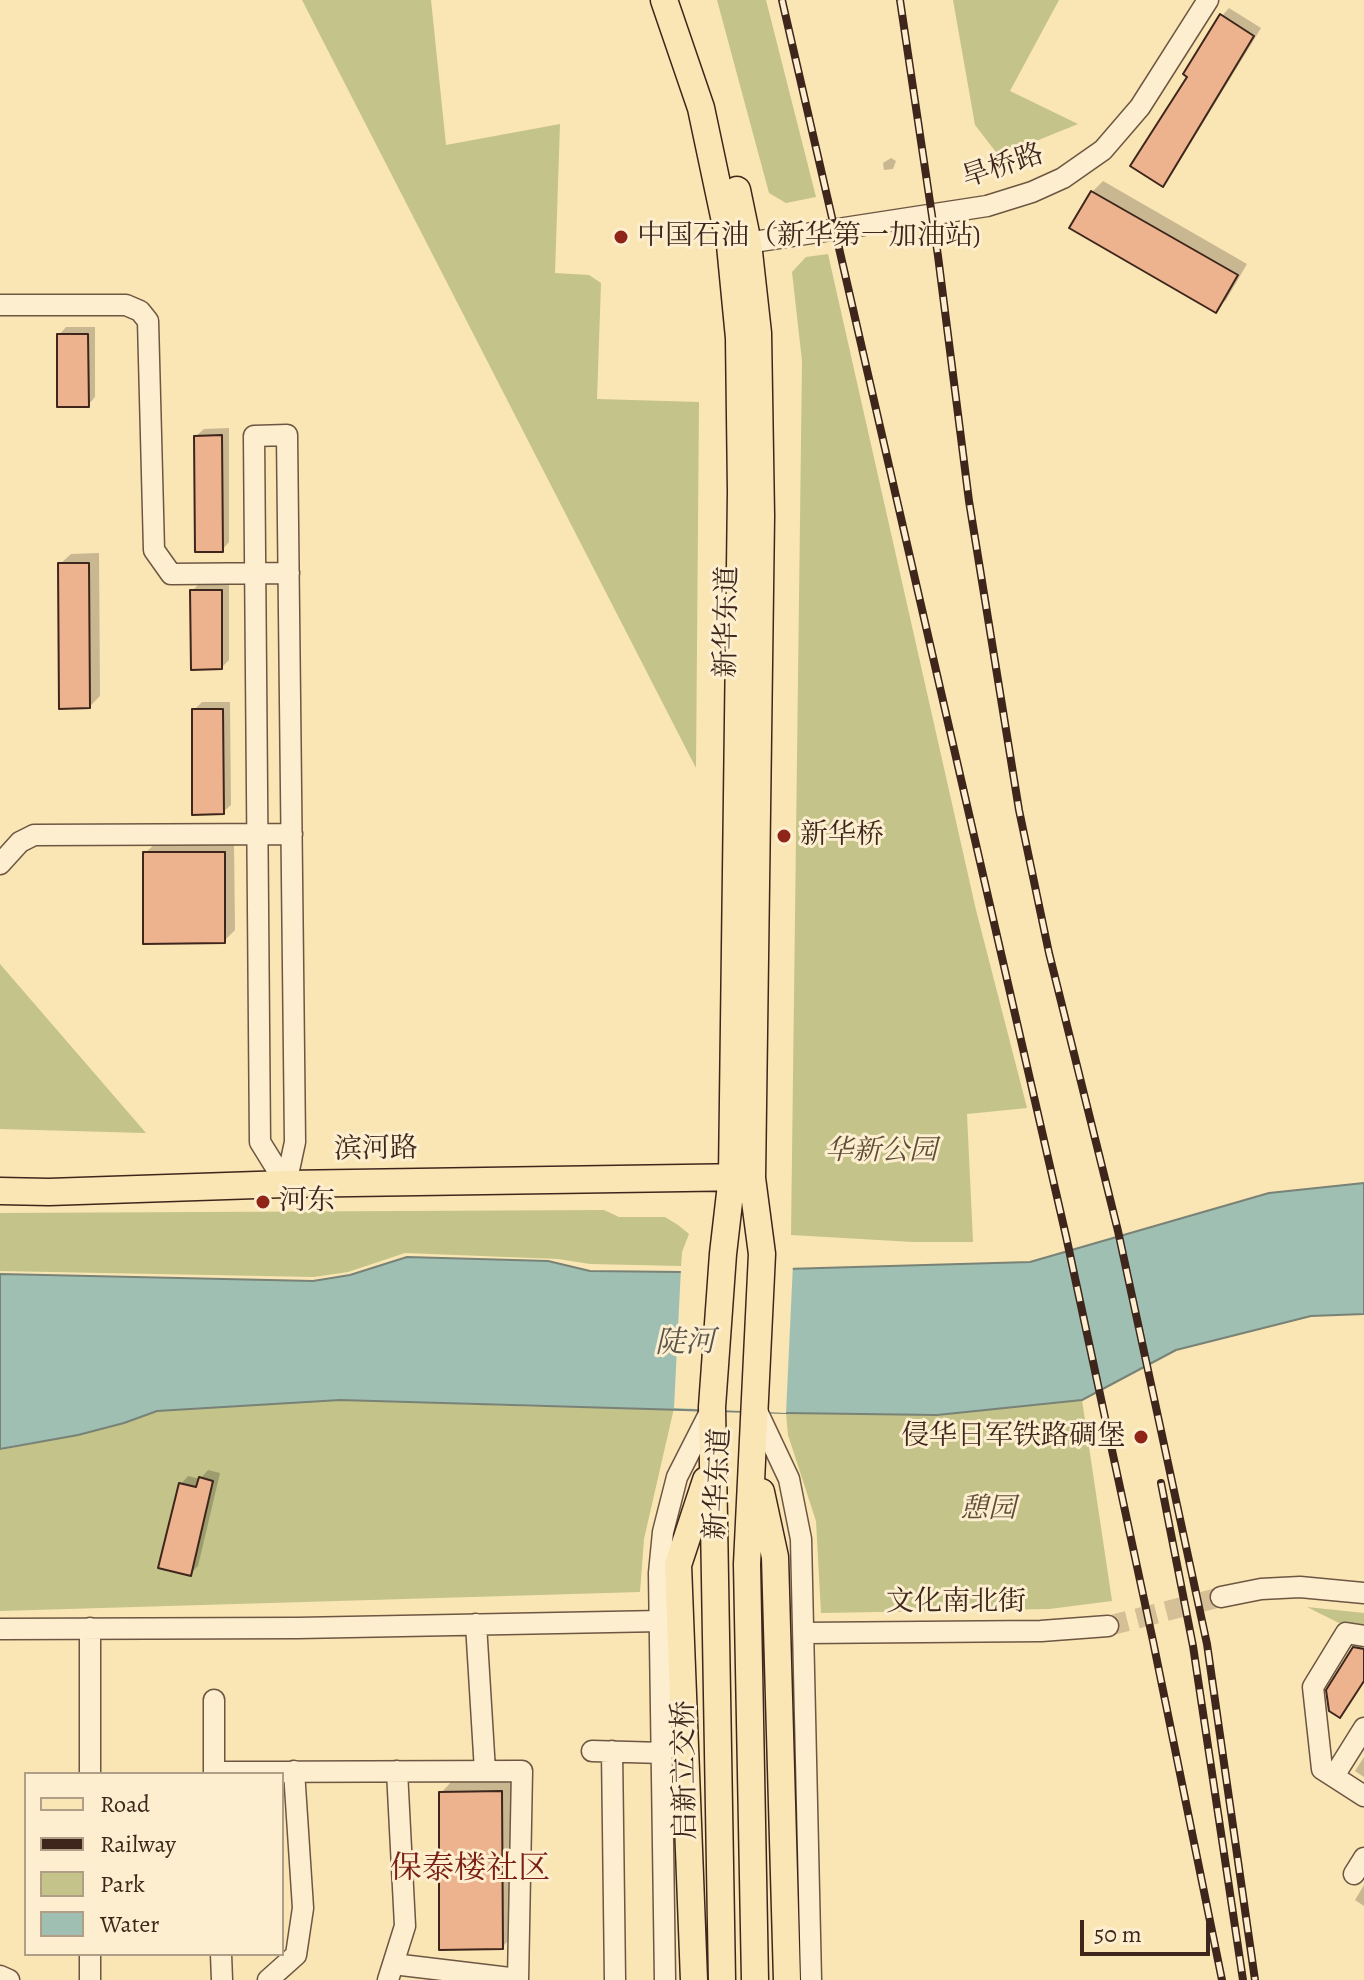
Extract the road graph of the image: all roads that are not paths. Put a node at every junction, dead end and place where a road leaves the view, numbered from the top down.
1 (664, 0) edge
2 (683, 0) edge
3 (1208, 0) edge
4 (739, 244) junction
5 (0, 305) edge
6 (289, 573) junction
7 (255, 574) junction
8 (257, 834) junction
9 (292, 834) junction
10 (0, 864) edge
11 (742, 1177) junction
12 (286, 1184) junction
13 (0, 1191) edge
14 (712, 1407) junction
15 (755, 1407) junction
16 (753, 1457) junction
17 (713, 1462) junction
18 (714, 1560) joint
19 (1364, 1593) edge
20 (1221, 1597) tunnel mouth
21 (661, 1621) junction
22 (476, 1624) junction
23 (1108, 1626) tunnel mouth
24 (90, 1628) junction
25 (0, 1629) edge
26 (804, 1633) junction
27 (1364, 1636) edge
28 (214, 1700) dead end
29 (1364, 1728) edge
30 (663, 1753) junction
31 (294, 1771) junction
32 (397, 1771) junction
33 (485, 1771) junction
34 (90, 1772) edge
35 (214, 1772) edge
36 (254, 1772) edge
37 (1334, 1776) junction
38 (1364, 1796) edge
39 (90, 1956) edge
40 (221, 1956) edge
41 (391, 1972) edge
42 (432, 1974) edge
43 (0, 1976) edge
44 (9, 1980) edge
45 (90, 1980) edge
46 (222, 1980) edge
47 (268, 1980) edge
48 (518, 1980) edge
49 (615, 1980) edge
50 (665, 1980) edge
51 (694, 1980) edge
52 (722, 1980) edge
53 (755, 1980) edge
54 (787, 1980) edge
55 (811, 1980) edge

1 - 4 main road, 新华东道
2 - 4 main road, 新华东道
3 - 4 street, 旱桥路
4 - 11 main road, 新华东道
5 - 7 street
6 - 7 street
6 - 7 street
6 - 9 street
7 - 8 street
8 - 9 street
8 - 10 street
8 - 12 street
9 - 12 street
11 - 12 main road, 滨河路
11 - 14 main road, 新华东道
11 - 15 main road, 新华东道
12 - 13 main road, 滨河路
14 - 17 main road, 新华东道
14 - 21 street
15 - 16 main road, 新华东道
15 - 26 street
16 - 53 main road, 新华东道
16 - 54 main road
17 - 18 main road, 新华东道
17 - 51 main road, 启新立交桥
18 - 52 main road, 启新立交桥
19 - 20 street
21 - 22 street
21 - 30 street
22 - 24 street
22 - 33 street
23 - 26 street, 文化南北街
24 - 25 street
24 - 34 street
26 - 55 street
27 - 37 street
28 - 35 street
29 - 37 street
30 - 49 street
30 - 50 street
31 - 32 street
31 - 36 street
31 - 47 street
32 - 33 street
32 - 41 street
33 - 48 street
37 - 38 street
39 - 45 street
40 - 46 street
41 - 42 street
42 - 48 street
43 - 44 street

